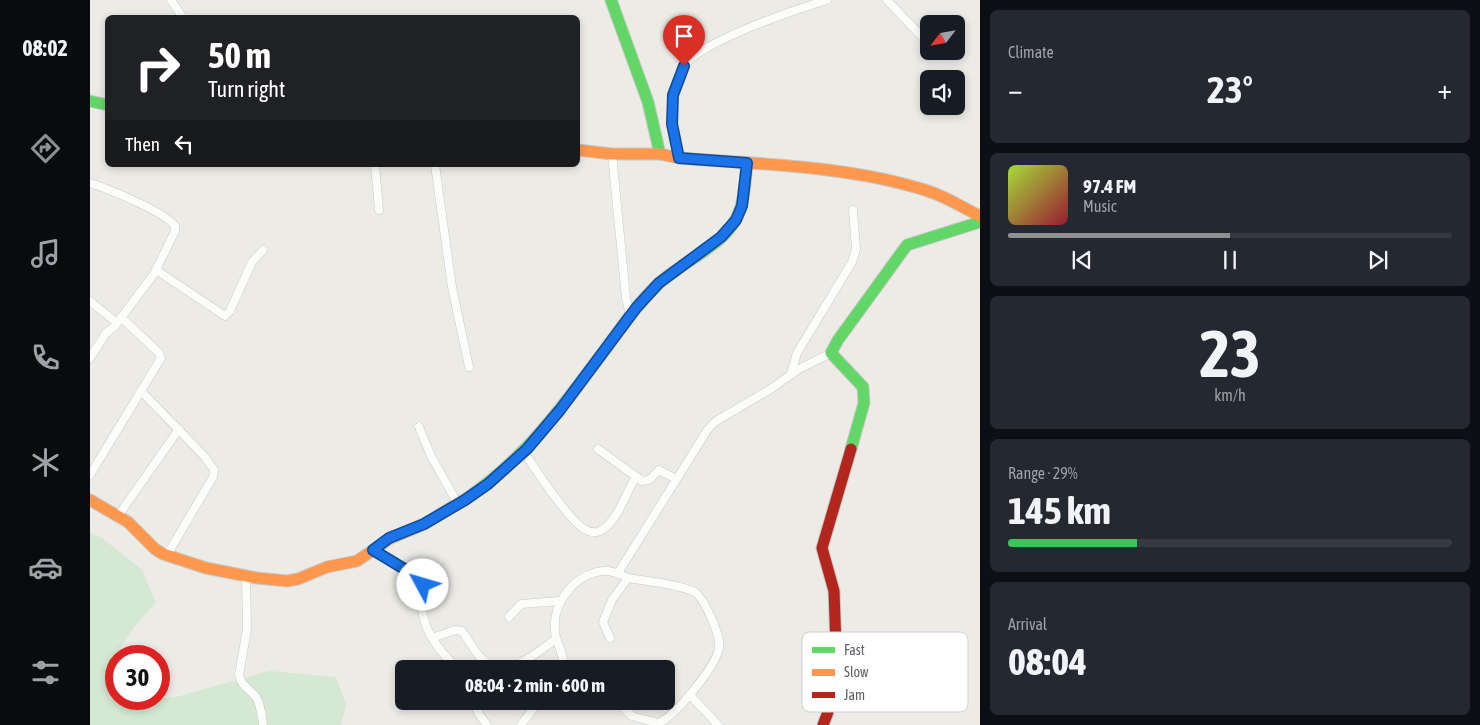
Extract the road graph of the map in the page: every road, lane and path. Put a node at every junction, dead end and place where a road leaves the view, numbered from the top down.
1 (171, 0) edge
2 (611, 0) edge
3 (827, 0) edge
4 (887, 0) edge
5 (181, 15) edge
6 (920, 35) edge
7 (90, 101) edge
8 (105, 104) edge
9 (580, 150) edge
10 (612, 154) junction
11 (660, 154) junction
12 (679, 158) junction
13 (747, 163) junction
14 (375, 167) edge
15 (435, 167) edge
16 (90, 184) edge
17 (379, 210) dead end
18 (853, 210) dead end
19 (980, 216) edge
20 (980, 222) edge
21 (262, 250) dead end
22 (156, 270) junction
23 (90, 301) edge
24 (630, 316) junction
25 (119, 320) junction
26 (831, 353) junction
27 (90, 358) edge
28 (469, 367) dead end
29 (790, 374) junction
30 (142, 392) junction
31 (420, 427) dead end
32 (179, 428) junction
33 (598, 448) dead end
34 (524, 452) junction
35 (90, 475) edge
36 (636, 477) junction
37 (676, 479) junction
38 (90, 500) edge
39 (458, 504) junction
40 (118, 516) junction
41 (373, 550) junction
42 (167, 555) junction
43 (618, 573) junction
44 (246, 576) junction
45 (628, 578) junction
46 (560, 601) junction
47 (510, 617) dead end
48 (835, 632) edge
49 (432, 638) junction
50 (610, 638) dead end
51 (556, 639) junction
52 (448, 660) edge
53 (562, 660) edge
54 (690, 695) junction
55 (675, 709) edge
56 (477, 710) edge
57 (532, 710) edge
58 (626, 710) edge
59 (674, 710) edge
60 (828, 712) edge
61 (263, 725) edge
62 (487, 725) edge
63 (521, 725) edge
64 (718, 725) edge
65 (822, 725) edge

1 - 5 street
2 - 11 main road
3 - 12 street
4 - 6 street
7 - 8 main road
9 - 10 main road
10 - 11 main road
10 - 24 street
11 - 12 main road
12 - 13 main road
13 - 19 main road
13 - 24 main road
14 - 17 street
15 - 28 street
16 - 22 street
18 - 29 street
20 - 26 main road
21 - 22 street
22 - 25 street
23 - 25 street
24 - 34 main road
25 - 27 street
25 - 30 street
26 - 29 street
26 - 48 main road
29 - 37 street
30 - 32 street
30 - 35 street
31 - 39 street
32 - 40 street
32 - 42 street
33 - 36 street
34 - 36 street
34 - 39 main road
36 - 37 street
37 - 43 street
38 - 40 main road
39 - 41 main road
40 - 42 main road
41 - 44 main road
41 - 49 street
42 - 44 main road
43 - 45 street
43 - 46 street
44 - 61 street
45 - 50 street
45 - 54 street
46 - 47 street
46 - 51 street
49 - 51 street
49 - 52 street
51 - 53 street
54 - 55 street
54 - 64 street
56 - 62 street
57 - 63 street
58 - 59 street
60 - 65 main road

